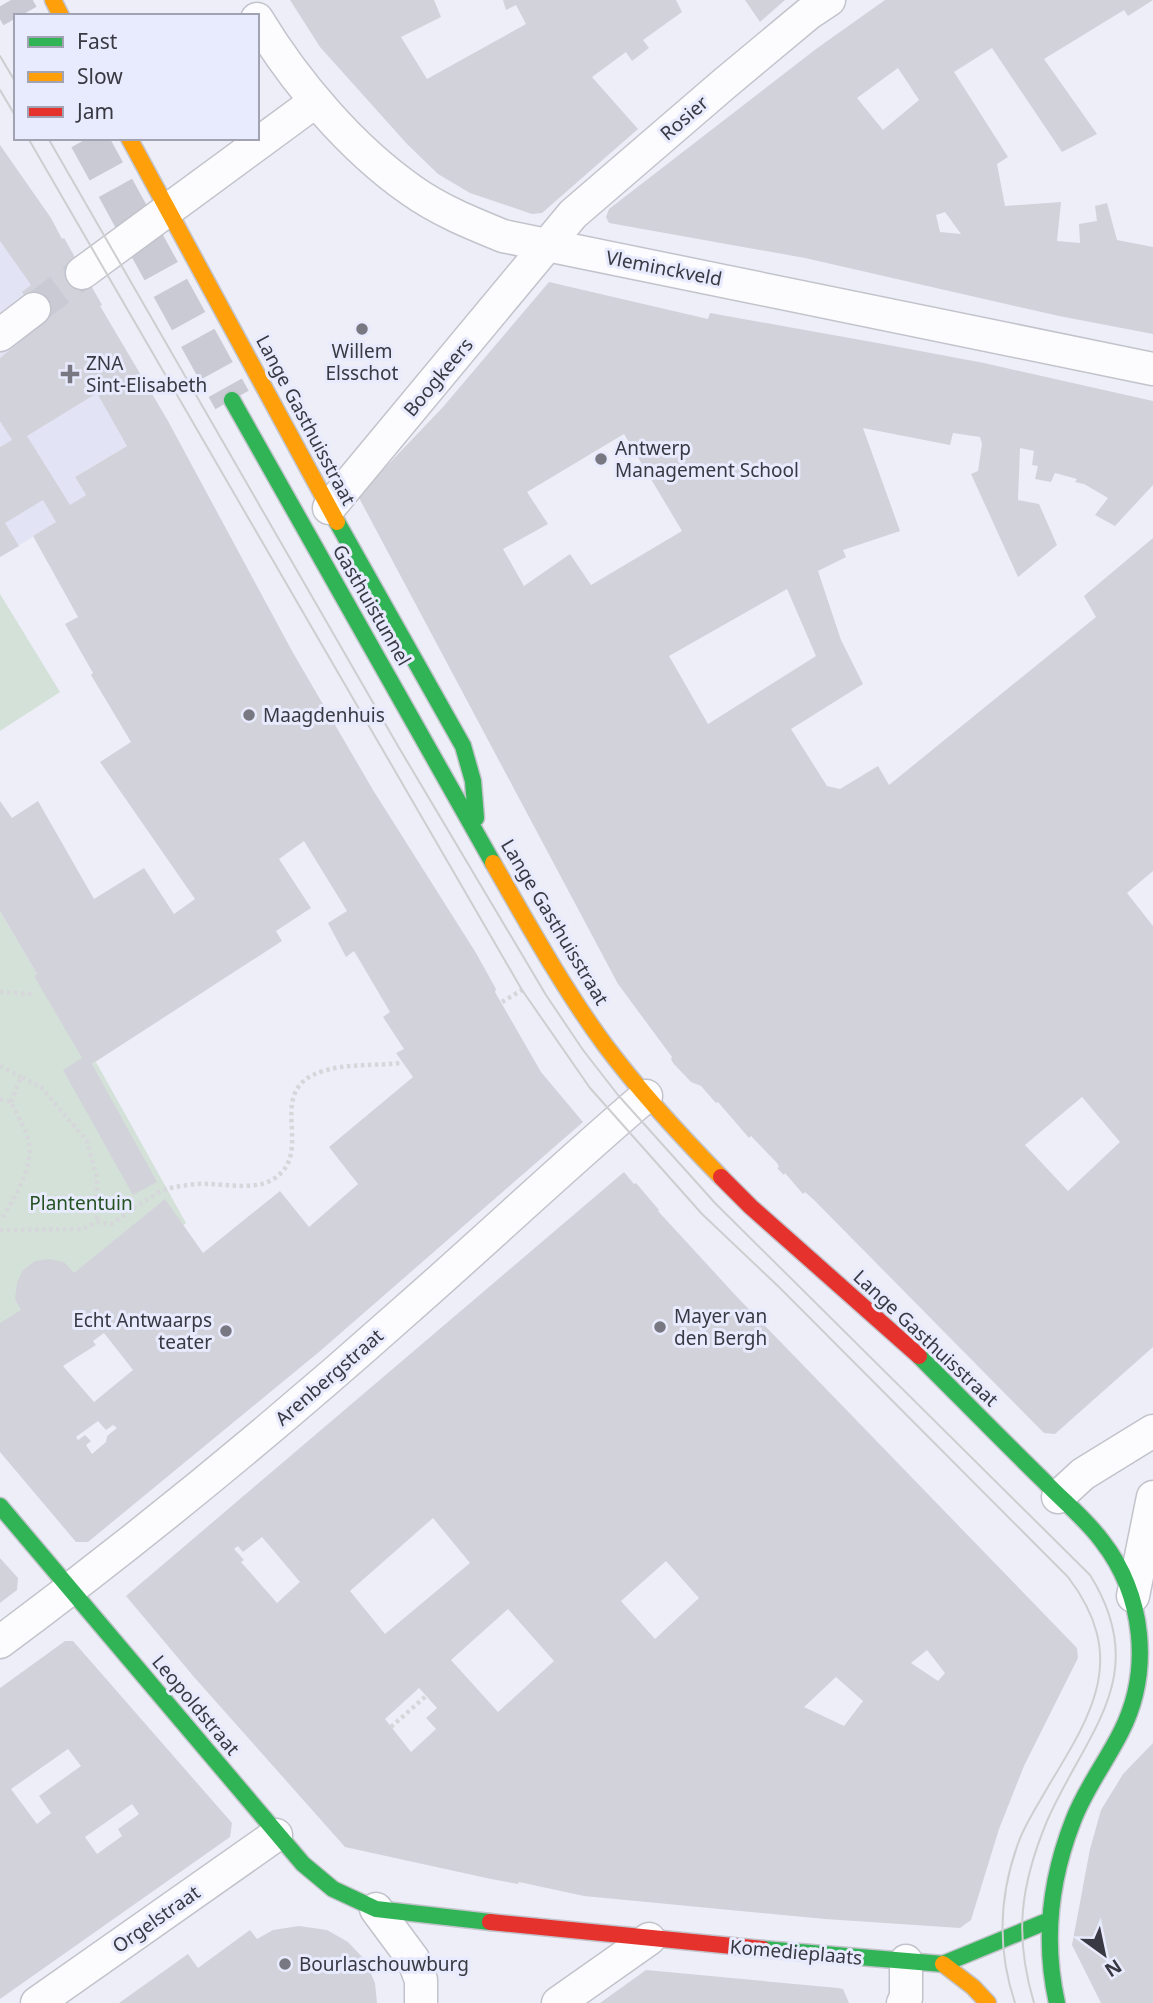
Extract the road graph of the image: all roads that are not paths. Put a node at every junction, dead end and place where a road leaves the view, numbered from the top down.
1 (829, 0) edge
2 (259, 22) edge
3 (316, 101) junction
4 (130, 140) edge
5 (168, 209) junction
6 (547, 245) junction
7 (82, 273) tunnel mouth
8 (34, 309) tunnel mouth
9 (0, 335) edge
10 (1153, 369) edge
11 (232, 400) tunnel mouth
12 (329, 508) junction
13 (477, 830) junction
14 (646, 1096) junction
15 (1153, 1431) edge
16 (1058, 1497) junction
17 (1153, 1497) edge
18 (0, 1507) edge
19 (72, 1589) junction
20 (1133, 1596) junction
21 (1148, 1632) edge
22 (0, 1642) edge
23 (276, 1835) junction
24 (376, 1909) junction
25 (1050, 1920) junction
26 (649, 1939) junction
27 (906, 1961) junction
28 (943, 1964) junction
29 (37, 2003) edge
30 (421, 2003) edge
31 (558, 2003) edge
32 (903, 2003) edge
33 (988, 2003) edge
34 (1057, 2003) edge

1 - 6 street, Rosier
2 - 3 street, Vleminckveld
3 - 5 street
3 - 6 street, Vleminckveld
4 - 5 street, Lange Gasthuisstraat
5 - 7 street
5 - 12 street, Lange Gasthuisstraat
6 - 10 street, Vleminckveld
6 - 12 street, Boogkeers
8 - 9 street
11 - 13 street, Gasthuistunnel
12 - 13 street, Lange Gasthuisstraat
13 - 14 street, Lange Gasthuisstraat
14 - 16 street, Lange Gasthuisstraat
14 - 19 street, Arenbergstraat
15 - 16 street
16 - 20 street, Lange Gasthuisstraat
17 - 20 street
18 - 19 street, Leopoldstraat
19 - 22 street, Arenbergstraat
19 - 23 street, Leopoldstraat
20 - 21 street, Lange Gasthuisstraat
21 - 25 street, Lange Gasthuisstraat
23 - 24 street, Leopoldstraat
23 - 29 street, Orgelstraat
24 - 26 street, Komedieplaats
24 - 30 street
25 - 28 street, Komedieplaats
25 - 34 street, Lange Gasthuisstraat
26 - 27 street, Komedieplaats
26 - 31 street
27 - 28 street, Komedieplaats
27 - 32 street
28 - 33 street

